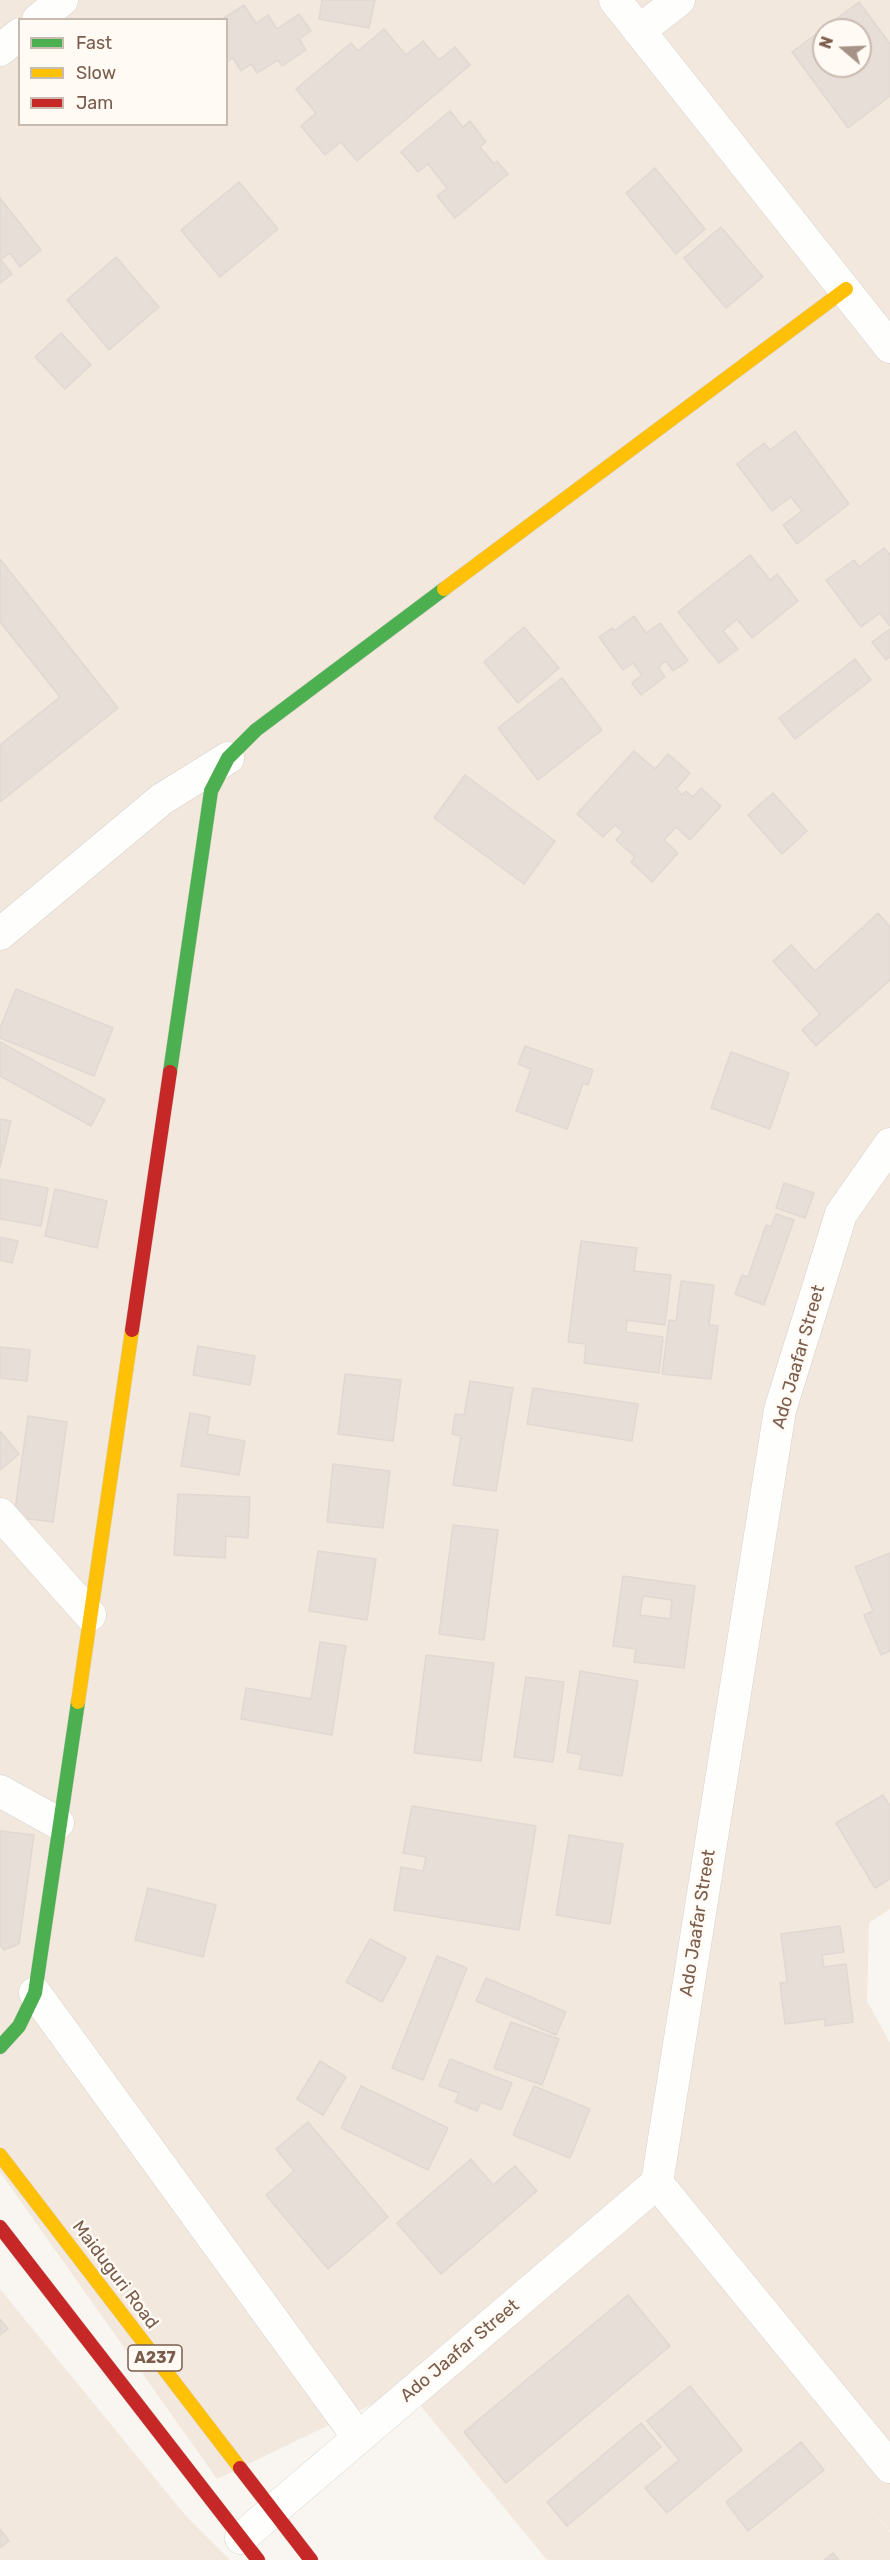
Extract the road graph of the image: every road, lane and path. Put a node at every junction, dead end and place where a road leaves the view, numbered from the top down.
1 (62, 0) edge
2 (615, 0) edge
3 (679, 0) edge
4 (40, 18) edge
5 (639, 31) junction
6 (18, 36) edge
7 (0, 50) edge
8 (846, 289) junction
9 (890, 347) edge
10 (228, 758) junction
11 (0, 934) edge
12 (890, 1144) edge
13 (0, 1514) edge
14 (90, 1616) junction
15 (0, 1791) edge
16 (58, 1823) junction
17 (35, 1993) junction
18 (0, 2047) edge
19 (0, 2155) edge
20 (657, 2183) junction
21 (0, 2227) edge
22 (358, 2437) junction
23 (890, 2467) edge
24 (272, 2510) junction
25 (249, 2549) edge
26 (311, 2560) edge

1 - 4 street
2 - 5 street
3 - 5 street
5 - 8 street
6 - 7 street
8 - 9 street
8 - 10 main road
10 - 11 street
10 - 14 main road
12 - 20 street, Ado Jaafar Street
13 - 14 street
14 - 16 main road
15 - 16 street
16 - 17 main road
17 - 18 main road
17 - 22 street
19 - 24 main road, Maiduguri Road / A237
20 - 22 street, Ado Jaafar Street
20 - 23 street
21 - 25 main road, A237
22 - 24 street, Ado Jaafar Street
24 - 25 street, Ado Jaafar Street
24 - 26 main road, Maiduguri Road / A237

